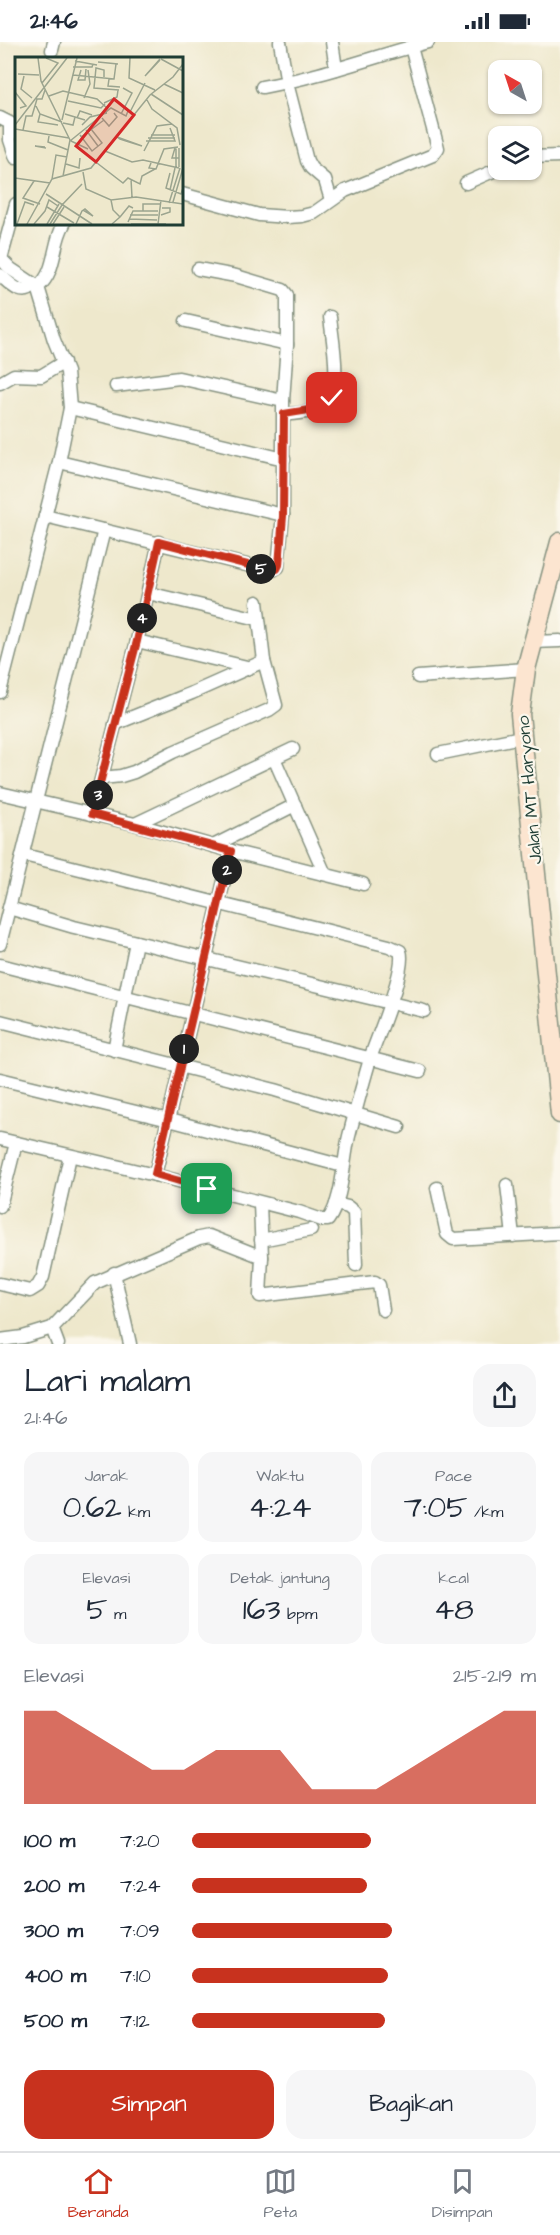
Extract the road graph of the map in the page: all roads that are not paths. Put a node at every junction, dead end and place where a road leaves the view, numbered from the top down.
1 (280, 42) edge
2 (332, 42) edge
3 (428, 42) edge
4 (411, 47) junction
5 (336, 69) junction
6 (287, 83) junction
7 (262, 87) dead end
8 (0, 118) edge
9 (15, 155) edge
10 (560, 156) edge
11 (542, 157) edge
12 (488, 173) edge
13 (466, 183) dead end
14 (183, 194) edge
15 (331, 200) junction
16 (15, 208) edge
17 (63, 225) edge
18 (198, 269) dead end
19 (0, 275) edge
20 (37, 286) junction
21 (330, 317) dead end
22 (186, 321) dead end
23 (288, 344) junction
24 (62, 363) junction
25 (0, 383) edge
26 (116, 387) dead end
27 (284, 401) junction
28 (70, 408) junction
29 (284, 414) junction
30 (284, 459) junction
31 (59, 462) junction
32 (45, 516) junction
33 (283, 516) junction
34 (104, 530) junction
35 (159, 542) junction
36 (560, 542) edge
37 (148, 593) junction
38 (257, 603) dead end
39 (258, 619) junction
40 (137, 641) junction
41 (560, 641) edge
42 (533, 642) junction
43 (264, 661) junction
44 (247, 667) junction
45 (526, 669) junction
46 (418, 677) dead end
47 (0, 692) edge
48 (114, 724) junction
49 (521, 737) junction
50 (293, 749) dead end
51 (438, 754) dead end
52 (274, 758) junction
53 (102, 778) junction
54 (0, 793) edge
55 (36, 802) junction
56 (295, 805) junction
57 (92, 814) junction
58 (135, 824) junction
59 (213, 846) junction
60 (231, 851) junction
61 (24, 855) junction
62 (326, 874) junction
63 (363, 884) dead end
64 (219, 904) junction
65 (9, 908) junction
66 (136, 942) junction
67 (0, 944) edge
68 (206, 959) junction
69 (0, 965) edge
70 (124, 997) junction
71 (389, 1003) junction
72 (424, 1011) dead end
73 (192, 1012) junction
74 (0, 1021) edge
75 (557, 1049) edge
76 (114, 1050) junction
77 (371, 1058) junction
78 (181, 1065) junction
79 (420, 1071) dead end
80 (0, 1079) edge
81 (355, 1114) junction
82 (560, 1114) edge
83 (169, 1120) junction
84 (399, 1127) dead end
85 (0, 1139) edge
86 (16, 1143) junction
87 (70, 1156) junction
88 (343, 1166) junction
89 (155, 1174) junction
90 (507, 1185) dead end
91 (437, 1188) dead end
92 (260, 1203) junction
93 (336, 1204) junction
94 (0, 1206) edge
95 (311, 1230) dead end
96 (560, 1233) edge
97 (513, 1236) junction
98 (261, 1240) junction
99 (262, 1257) junction
100 (356, 1265) dead end
101 (114, 1273) junction
102 (0, 1284) edge
103 (383, 1310) dead end
104 (52, 1328) junction
105 (0, 1340) edge
106 (58, 1344) edge
107 (130, 1344) edge

1 - 6 street
2 - 5 street
3 - 4 street
4 - 5 street
4 - 15 street
5 - 6 street
6 - 7 street
6 - 15 street
8 - 9 street
10 - 11 street
12 - 13 street
14 - 15 street
16 - 20 street
17 - 20 street
18 - 23 street
19 - 20 street
20 - 24 street
21 - 29 street
22 - 23 street
23 - 27 street
24 - 25 street
24 - 28 street
26 - 27 street
27 - 29 street
28 - 30 street
28 - 31 street
29 - 30 street
30 - 33 street
31 - 32 street
31 - 33 street
32 - 34 street
32 - 47 street
33 - 35 street
34 - 35 street
34 - 55 street
35 - 37 street
36 - 42 main road, Jalan MT Haryono
37 - 39 street
37 - 40 street
38 - 39 street
39 - 43 street
40 - 44 street
40 - 48 street
41 - 42 street
42 - 45 main road, Jalan MT Haryono
43 - 44 street
43 - 53 street
44 - 48 street
45 - 46 street
45 - 49 main road, Jalan MT Haryono
48 - 53 street
49 - 51 street
49 - 75 main road, Jalan MT Haryono
50 - 52 street
52 - 56 street
52 - 58 street
53 - 57 street
54 - 55 street
55 - 57 street
55 - 61 street
56 - 59 street
56 - 62 street
57 - 58 street
58 - 59 street
59 - 60 street
60 - 62 street
60 - 64 street
61 - 64 street
61 - 65 street
62 - 63 street
64 - 68 street
64 - 71 street
65 - 66 street
65 - 67 street
66 - 68 street
66 - 70 street
68 - 71 street
68 - 73 street
69 - 70 street
70 - 73 street
70 - 76 street
71 - 72 street
71 - 77 street
73 - 77 street
73 - 78 street
74 - 76 street
75 - 82 main road, Jalan MT Haryono
76 - 78 street
77 - 79 street
77 - 81 street
78 - 81 street
78 - 83 street
80 - 83 street
81 - 84 street
81 - 88 street
83 - 88 street
83 - 89 street
85 - 86 street
86 - 87 street
86 - 94 street
87 - 89 street
87 - 102 street
88 - 93 street
89 - 92 street
90 - 97 street
91 - 97 street
92 - 93 street
92 - 98 street
93 - 100 street
95 - 98 street
96 - 97 street
98 - 99 street
99 - 101 street
99 - 103 street
101 - 104 street
101 - 107 street
104 - 105 street
104 - 106 street

